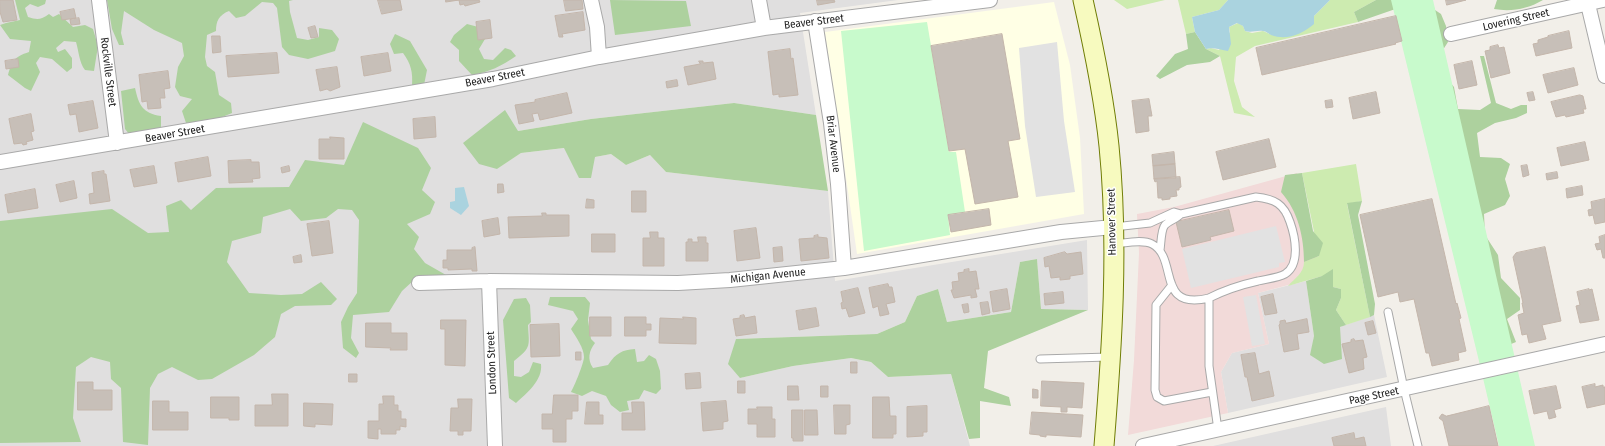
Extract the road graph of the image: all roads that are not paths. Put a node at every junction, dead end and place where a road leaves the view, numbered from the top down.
1 (99, 0) edge
2 (591, 0) edge
3 (758, 0) edge
4 (990, 0) edge
5 (1083, 0) edge
6 (1603, 0) edge
7 (1588, 2) edge
8 (901, 6) edge
9 (815, 21) junction
10 (764, 28) junction
11 (1451, 34) dead end
12 (599, 58) junction
13 (1605, 76) edge
14 (117, 143) junction
15 (0, 162) edge
16 (1181, 214) junction
17 (1113, 235) junction
18 (1160, 250) junction
19 (844, 268) junction
20 (490, 281) junction
21 (419, 283) dead end
22 (1172, 286) junction
23 (1209, 298) junction
24 (1388, 312) dead end
25 (1605, 344) edge
26 (1111, 357) junction
27 (1040, 359) dead end
28 (1404, 389) junction
29 (1212, 392) junction
30 (1218, 430) junction
31 (495, 446) edge
32 (1104, 446) edge
33 (1143, 446) edge
34 (1418, 446) edge

1 - 14 street, Rockville Street
2 - 12 street
3 - 10 street
4 - 8 street, Beaver Street
5 - 17 main road, Hanover Street
6 - 7 street, Lovering Street
7 - 11 street, Lovering Street
7 - 13 street
8 - 9 street, Beaver Street
9 - 10 street, Beaver Street
9 - 19 street, Briar Avenue
10 - 12 street, Beaver Street
12 - 14 street, Beaver Street
14 - 15 street, Beaver Street
16 - 17 lane
16 - 18 lane
16 - 23 lane
17 - 18 lane
17 - 19 street, Michigan Avenue
17 - 26 main road, Hanover Street
18 - 22 lane
19 - 20 street, Michigan Avenue
20 - 21 street, Michigan Avenue
20 - 31 street, London Street
22 - 23 lane
22 - 29 lane
23 - 29 lane
24 - 28 lane
25 - 28 street, Page Street
26 - 27 lane
26 - 32 main road, Hanover Street
28 - 30 street, Page Street
28 - 34 lane
29 - 30 lane
30 - 33 street, Page Street

